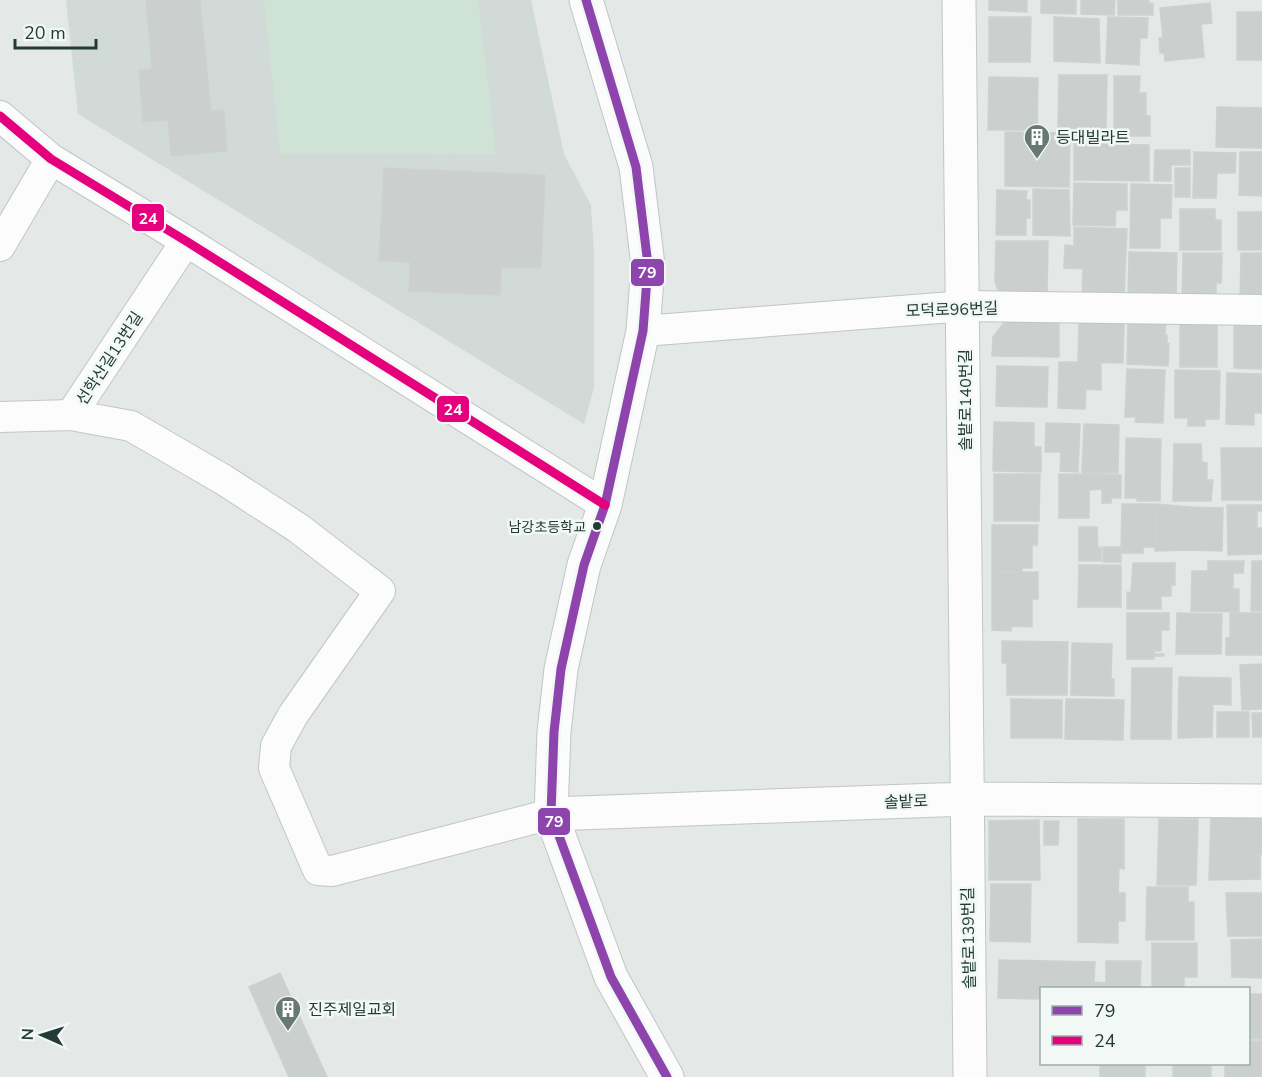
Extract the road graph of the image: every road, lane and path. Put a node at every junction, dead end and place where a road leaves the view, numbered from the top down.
1 (586, 0) edge
2 (959, 0) edge
3 (0, 117) edge
4 (51, 159) junction
5 (186, 241) junction
6 (0, 246) edge
7 (964, 306) junction
8 (1262, 310) edge
9 (643, 331) junction
10 (71, 415) junction
11 (0, 417) edge
12 (605, 505) junction
13 (966, 799) junction
14 (1262, 801) edge
15 (551, 814) junction
16 (667, 1077) edge
17 (970, 1077) edge

1 - 9 street
2 - 7 street, 솔밭로140번길
3 - 4 street
4 - 5 street
4 - 6 street
5 - 10 street, 선학산길13번길
5 - 12 street
7 - 8 street, 모덕로96번길
7 - 9 street, 모덕로96번길
7 - 13 street, 솔밭로140번길
9 - 12 street
10 - 11 street, 선학산길13번길
10 - 15 street
12 - 15 street
13 - 14 street, 솔밭로
13 - 15 street, 솔밭로
13 - 17 street, 솔밭로139번길
15 - 16 street

